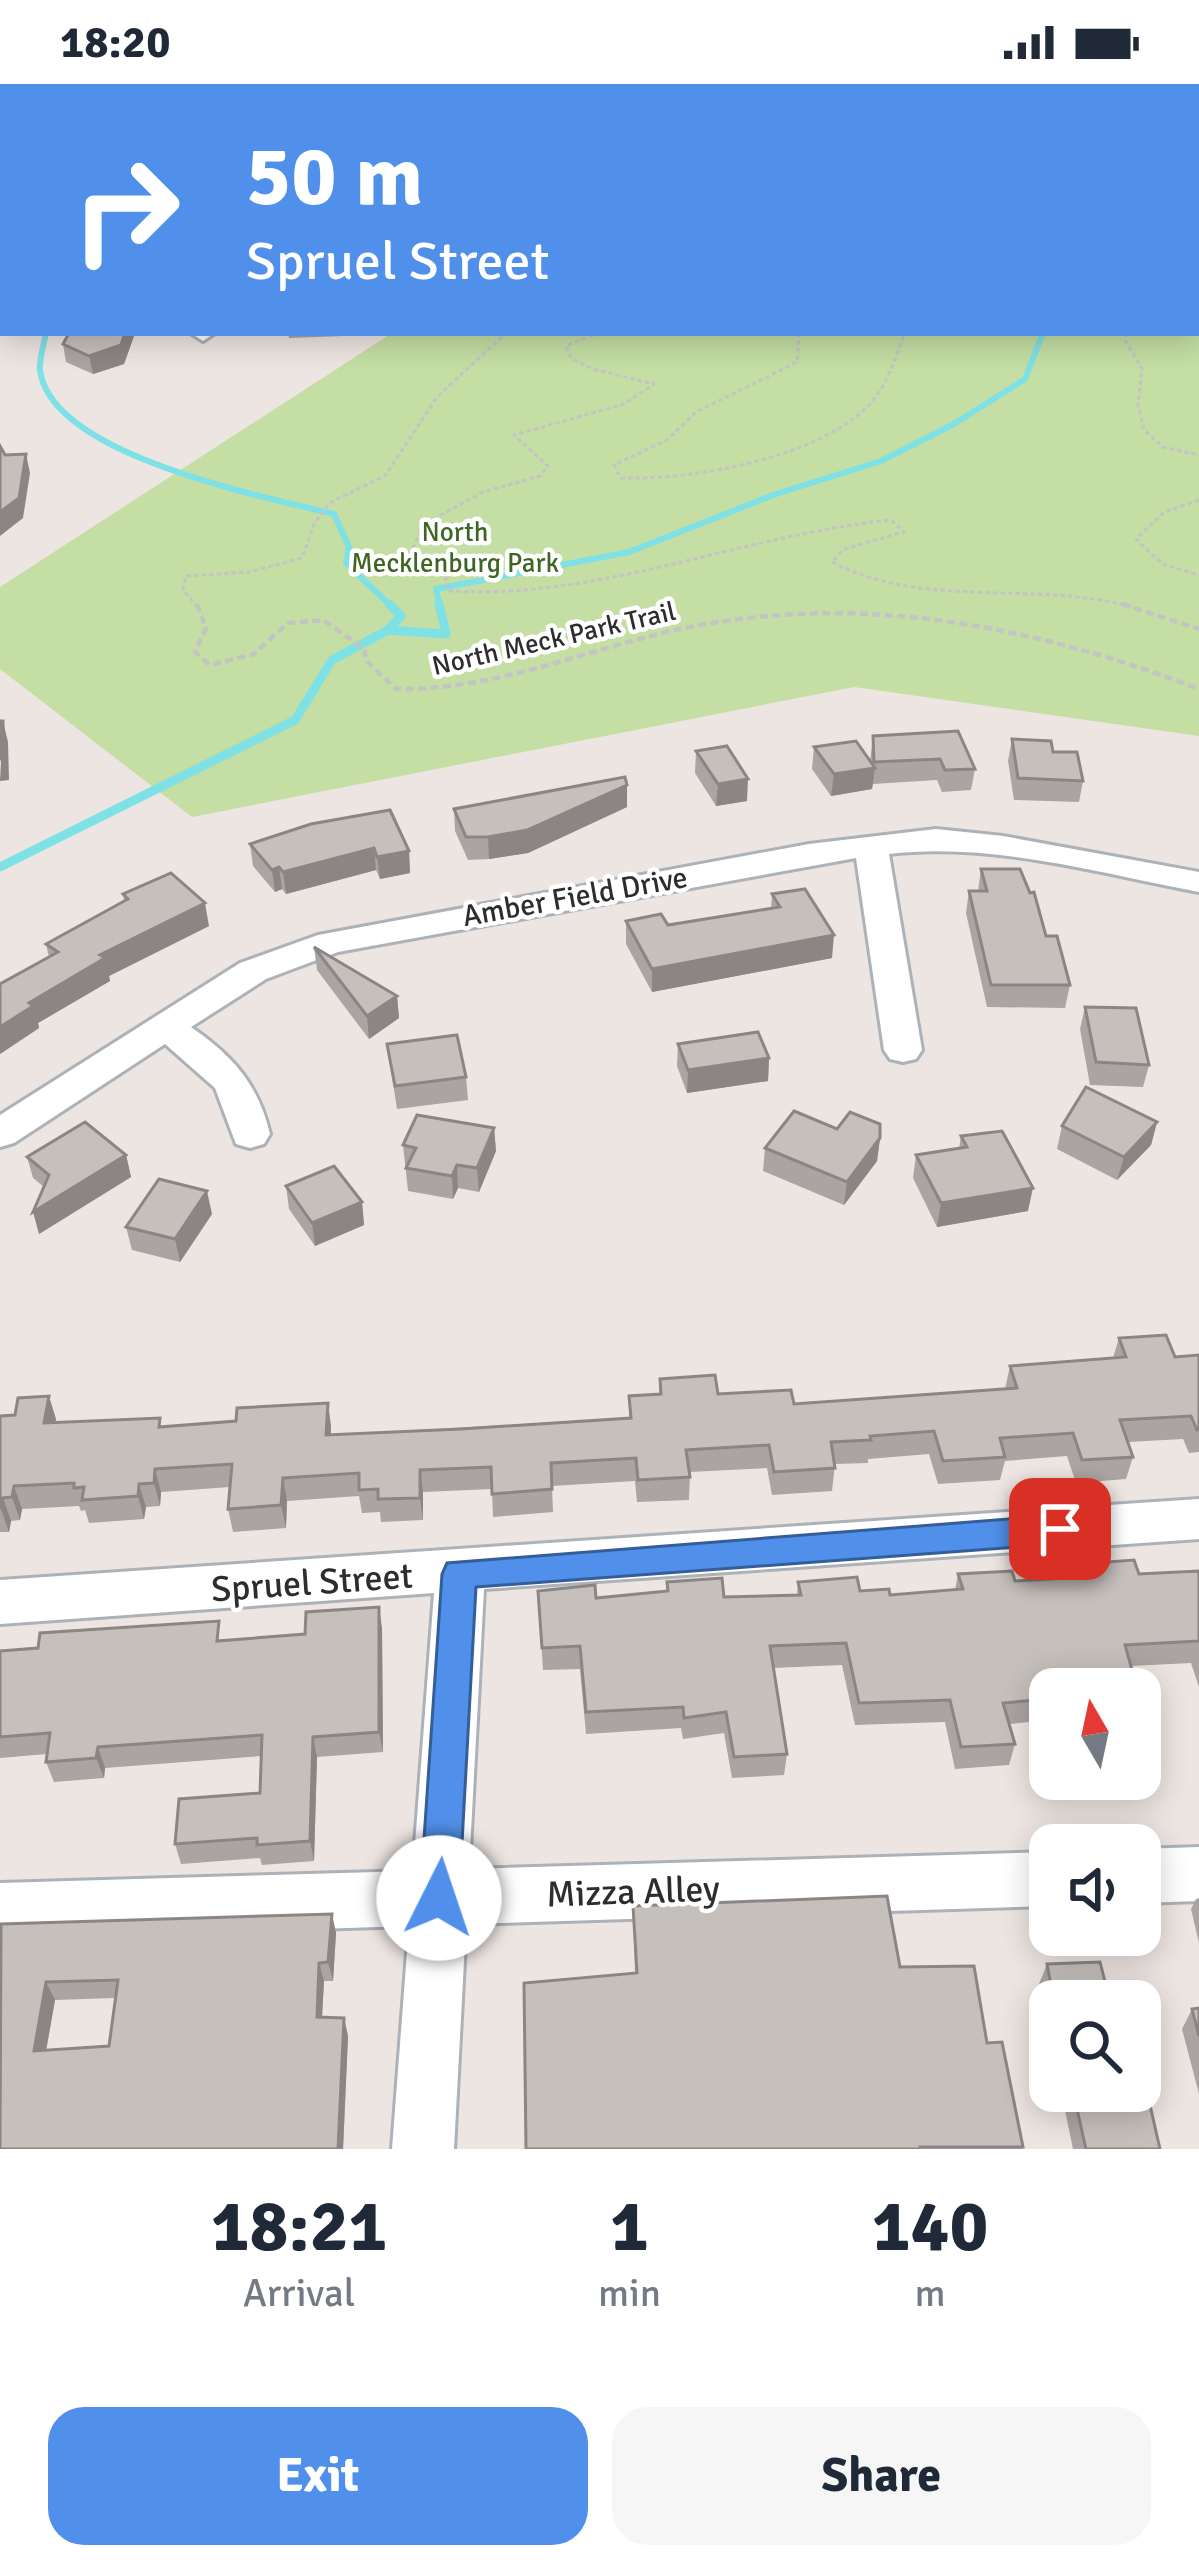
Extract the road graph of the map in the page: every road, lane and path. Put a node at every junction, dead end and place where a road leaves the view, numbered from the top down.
1 (502, 336) edge
2 (591, 336) edge
3 (799, 336) edge
4 (904, 336) edge
5 (1126, 336) edge
6 (1199, 454) edge
7 (1199, 500) edge
8 (1199, 574) edge
9 (1199, 629) edge
10 (1199, 688) edge
11 (871, 845) junction
12 (1199, 882) edge
13 (165, 1027) junction
14 (903, 1050) dead end
15 (0, 1133) edge
16 (250, 1134) dead end
17 (1199, 1519) edge
18 (460, 1574) junction
19 (0, 1602) edge
20 (1199, 1874) edge
21 (1161, 1875) edge
22 (1029, 1880) edge
23 (439, 1898) junction
24 (0, 1911) edge
25 (423, 2149) edge

1 - 10 path, North Meck Park Trail
2 - 9 path, North Meck Park Trail
3 - 4 path
5 - 6 path
7 - 8 path
11 - 12 street, Amber Field Drive
11 - 13 street, Amber Field Drive
11 - 14 street
13 - 15 street, Amber Field Drive
13 - 16 street
17 - 18 street, Spruel Street
18 - 19 street, Spruel Street
18 - 23 street
20 - 21 street
22 - 23 street, Mizza Alley
23 - 24 street, Mizza Alley
23 - 25 street

